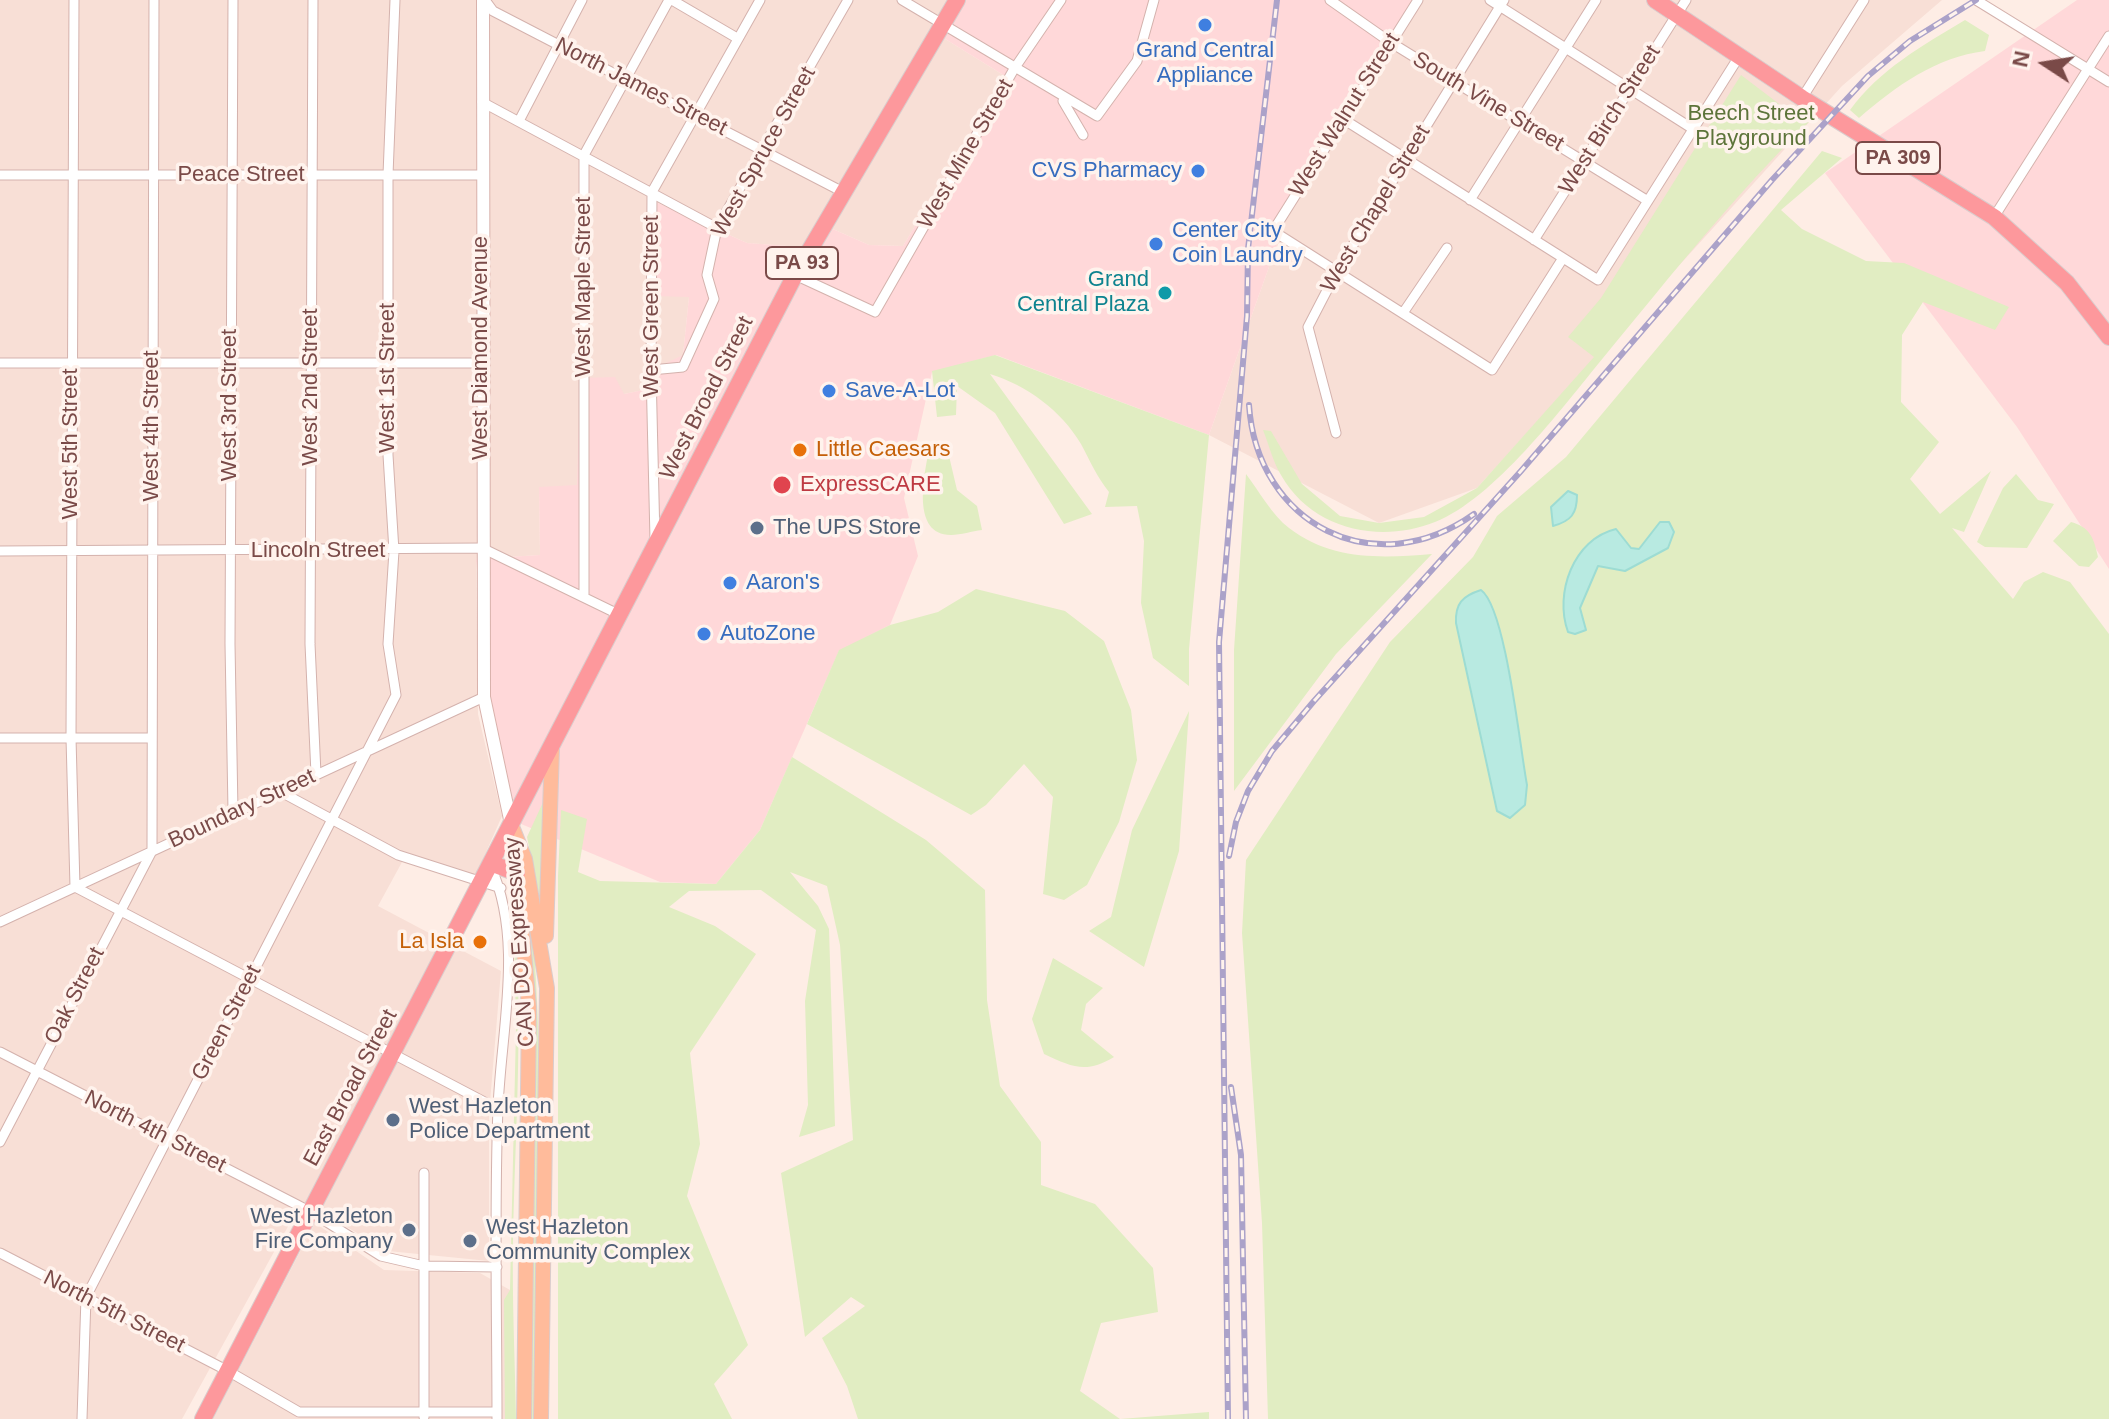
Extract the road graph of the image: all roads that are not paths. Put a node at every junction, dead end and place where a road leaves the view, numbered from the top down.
1 (74, 0) edge
2 (154, 0) edge
3 (233, 0) edge
4 (313, 0) edge
5 (395, 0) edge
6 (484, 0) edge
7 (582, 0) edge
8 (670, 0) edge
9 (760, 0) edge
10 (848, 0) edge
11 (902, 0) edge
12 (957, 0) edge
13 (1061, 0) edge
14 (1154, 0) edge
15 (1330, 0) edge
16 (1418, 0) edge
17 (1490, 0) edge
18 (1596, 0) edge
19 (1655, 0) edge
20 (1864, 0) edge
21 (1976, 0) edge
22 (1502, 3) edge
23 (1682, 7) edge
24 (941, 25) junction
25 (2109, 36) edge
26 (737, 38) junction
27 (1390, 42) junction
28 (559, 45) junction
29 (1566, 49) junction
30 (1740, 55) junction
31 (2089, 68) junction
32 (1014, 69) junction
33 (626, 82) junction
34 (1454, 82) junction
35 (2109, 82) edge
36 (1629, 89) junction
37 (1063, 98) junction
38 (1802, 98) junction
39 (482, 102) junction
40 (693, 115) junction
41 (1343, 119) junction
42 (519, 121) junction
43 (1520, 121) junction
44 (1693, 129) junction
45 (1083, 135) dead end
46 (764, 150) junction
47 (584, 155) junction
48 (1405, 158) junction
49 (1584, 161) junction
50 (0, 175) edge
51 (72, 175) junction
52 (152, 175) junction
53 (230, 175) junction
54 (311, 175) junction
55 (388, 175) junction
56 (481, 175) junction
57 (652, 192) junction
58 (843, 192) junction
59 (1470, 200) junction
60 (1648, 201) junction
61 (1994, 217) junction
62 (717, 228) junction
63 (1534, 240) junction
64 (1447, 248) dead end
65 (1563, 258) junction
66 (1337, 271) junction
67 (795, 275) junction
68 (1403, 313) junction
69 (2109, 337) edge
70 (0, 363) edge
71 (71, 363) junction
72 (152, 363) junction
73 (230, 363) junction
74 (311, 363) junction
75 (388, 363) junction
76 (481, 363) junction
77 (651, 370) junction
78 (1336, 433) dead end
79 (656, 543) junction
80 (482, 548) junction
81 (0, 551) edge
82 (71, 551) junction
83 (151, 551) junction
84 (230, 551) junction
85 (310, 551) junction
86 (394, 551) junction
87 (584, 597) junction
88 (620, 615) junction
89 (484, 697) junction
90 (0, 738) edge
91 (71, 738) junction
92 (151, 738) junction
93 (369, 749) junction
94 (552, 749) junction
95 (316, 774) junction
96 (281, 792) junction
97 (233, 811) junction
98 (331, 820) junction
99 (511, 824) junction
100 (152, 851) junction
101 (492, 866) junction
102 (517, 873) junction
103 (482, 885) junction
104 (75, 887) junction
105 (501, 888) junction
106 (118, 912) junction
107 (0, 922) edge
108 (249, 980) junction
109 (547, 988) junction
110 (0, 1052) edge
111 (394, 1055) junction
112 (37, 1071) junction
113 (498, 1109) junction
114 (167, 1138) junction
115 (0, 1142) edge
116 (424, 1173) dead end
117 (311, 1212) junction
118 (0, 1253) edge
119 (424, 1266) junction
120 (497, 1267) junction
121 (86, 1297) junction
122 (228, 1371) junction
123 (424, 1416) edge
124 (497, 1416) edge
125 (82, 1419) edge
126 (203, 1419) edge
127 (524, 1419) edge
128 (541, 1419) edge

1 - 51 street, West 5th Street
2 - 52 street, West 4th Street
3 - 53 street, West 3rd Street
4 - 54 street, West 2nd Street
5 - 55 street, West 1st Street
6 - 28 street, North James Street
6 - 39 street, West Diamond Avenue
7 - 28 street
8 - 26 street
8 - 33 street, West Maple Street
9 - 26 street, West Green Street
10 - 46 street, West Spruce Street
11 - 24 street
12 - 24 highway, West Broad Street / PA 93
13 - 32 street, West Mine Street
14 - 37 street
15 - 27 street, South Vine Street
16 - 27 street, West Walnut Street
17 - 22 street
18 - 29 street
19 - 23 highway, PA 309
20 - 38 street
21 - 31 street
22 - 29 street
22 - 34 street, West Chapel Street
23 - 30 highway, PA 309
23 - 36 street, West Birch Street
24 - 32 street
24 - 58 highway, West Broad Street / PA 93
25 - 31 street
26 - 40 street, West Green Street
27 - 34 street, South Vine Street
27 - 41 street, West Walnut Street
28 - 33 street, North James Street
28 - 42 street
29 - 36 street
29 - 43 street
30 - 38 highway, PA 309
30 - 44 street
31 - 35 street
31 - 61 street
32 - 37 street
32 - 67 street, West Mine Street
33 - 40 street, North James Street
33 - 47 street, West Maple Street
34 - 43 street, South Vine Street
34 - 48 street, West Chapel Street
36 - 44 street
36 - 49 street, West Birch Street
37 - 45 street
38 - 61 highway, PA 309
39 - 42 street
39 - 56 street, West Diamond Avenue
40 - 46 street, North James Street
40 - 57 street, West Green Street
41 - 48 street
41 - 66 street, West Walnut Street
42 - 47 street
43 - 49 street, South Vine Street
43 - 59 street
44 - 60 street
46 - 58 street, North James Street
46 - 62 street, West Spruce Street
47 - 57 street
47 - 87 street, West Maple Street
48 - 59 street
48 - 66 street, West Chapel Street
49 - 60 street, South Vine Street
49 - 63 street, West Birch Street
50 - 51 street, Peace Street
51 - 52 street, Peace Street
51 - 71 street, West 5th Street
52 - 53 street, Peace Street
52 - 72 street, West 4th Street
53 - 54 street, Peace Street
53 - 73 street, West 3rd Street
54 - 55 street, Peace Street
54 - 74 street, West 2nd Street
55 - 56 street, Peace Street
55 - 75 street, West 1st Street
56 - 76 street, West Diamond Avenue
57 - 62 street
57 - 77 street, West Green Street
58 - 67 highway, West Broad Street / PA 93
59 - 63 street
60 - 65 street
61 - 69 highway, PA 309
62 - 77 street, West Spruce Street
63 - 65 street
64 - 68 street
65 - 68 street
66 - 68 street
66 - 78 street, West Chapel Street
67 - 79 highway, West Broad Street / PA 93
70 - 71 street
71 - 72 street
71 - 82 street, West 5th Street
72 - 73 street
72 - 83 street, West 4th Street
73 - 74 street
73 - 84 street, West 3rd Street
74 - 75 street
74 - 85 street, West 2nd Street
75 - 76 street
75 - 86 street, West 1st Street
76 - 80 street, West Diamond Avenue
77 - 79 street, West Green Street
79 - 88 highway, West Broad Street / PA 93
80 - 86 street, Lincoln Street
80 - 87 street, Lincoln Street
80 - 89 street, West Diamond Avenue
81 - 82 street, Lincoln Street
82 - 83 street, Lincoln Street
82 - 91 street, West 5th Street
83 - 84 street, Lincoln Street
83 - 92 street, West 4th Street
84 - 85 street, Lincoln Street
84 - 97 street, West 3rd Street
85 - 86 street, Lincoln Street
85 - 95 street, West 2nd Street
86 - 93 street, West 1st Street
87 - 88 street, Lincoln Street
88 - 94 highway, West Broad Street / PA 93
89 - 93 street, Boundary Street
89 - 99 street, West Diamond Avenue
90 - 91 street
91 - 92 street
91 - 104 street, West 5th Street
92 - 100 street, West 4th Street
93 - 95 street, Boundary Street
93 - 98 street, Green Street
94 - 99 highway, West Broad Street / PA 93
94 - 109 main road
95 - 96 street, Boundary Street
96 - 97 street, Boundary Street
96 - 98 street
97 - 100 street, Boundary Street
98 - 103 street
98 - 108 street, Green Street
99 - 101 highway, East Broad Street / PA 93
99 - 102 main road, CAN DO Expressway
99 - 109 main road, CAN DO Expressway
100 - 104 street, Boundary Street
100 - 106 street, Oak Street
101 - 102 highway
101 - 103 highway, East Broad Street / PA 93
101 - 105 street
102 - 127 main road, CAN DO Expressway
103 - 105 street
103 - 111 highway, East Broad Street / PA 93
104 - 106 street
104 - 107 street, Boundary Street
105 - 113 street
106 - 108 street
106 - 112 street, Oak Street
108 - 111 street
108 - 114 street, Green Street
109 - 128 main road, CAN DO Expressway
110 - 112 street, North 4th Street
111 - 113 street
111 - 117 highway, East Broad Street / PA 93
112 - 114 street, North 4th Street
112 - 115 street, Oak Street
113 - 120 street
114 - 117 street, North 4th Street
114 - 121 street, Green Street
116 - 119 street
117 - 119 street, North 4th Street
117 - 122 highway, East Broad Street / PA 93
118 - 121 street, North 5th Street
119 - 120 street, North 4th Street
119 - 123 street
120 - 124 street
121 - 122 street, North 5th Street
121 - 125 street
122 - 123 street, North 5th Street
122 - 126 highway, PA 93
123 - 124 street, North 5th Street

